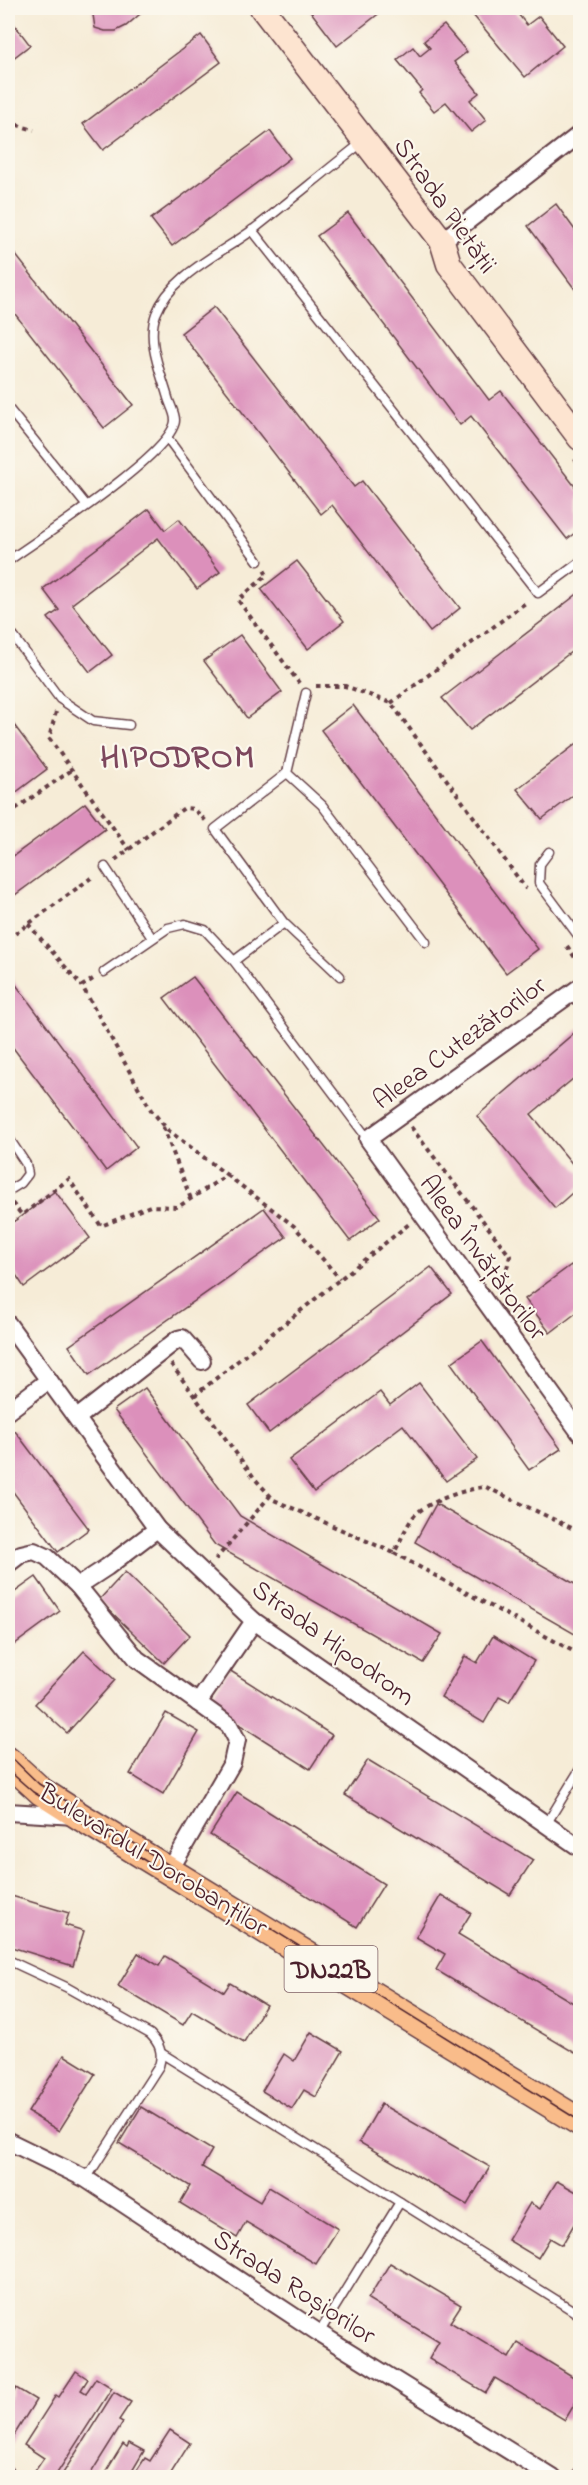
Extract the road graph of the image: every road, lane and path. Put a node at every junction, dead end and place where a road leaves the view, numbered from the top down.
1 (262, 8) edge
2 (8, 122) edge
3 (34, 130) dead end
4 (580, 134) edge
5 (364, 141) junction
6 (252, 230) junction
7 (442, 241) junction
8 (8, 408) edge
9 (579, 434) edge
10 (168, 439) junction
11 (86, 505) junction
12 (8, 561) edge
13 (258, 561) joint
14 (580, 562) edge
15 (538, 593) junction
16 (8, 629) edge
17 (306, 693) junction
18 (60, 699) junction
19 (391, 703) junction
20 (129, 725) dead end
21 (72, 770) junction
22 (287, 773) junction
23 (8, 814) edge
24 (129, 850) dead end
25 (549, 852) dead end
26 (105, 867) dead end
27 (526, 890) dead end
28 (284, 923) junction
29 (28, 924) dead end
30 (560, 937) dead end
31 (152, 938) junction
32 (580, 938) edge
33 (426, 942) dead end
34 (234, 961) junction
35 (580, 965) edge
36 (104, 972) joint
37 (340, 976) dead end
38 (82, 986) junction
39 (580, 987) edge
40 (161, 1122) junction
41 (410, 1123) dead end
42 (8, 1137) edge
43 (368, 1139) junction
44 (227, 1175) junction
45 (8, 1191) edge
46 (8, 1198) edge
47 (191, 1198) junction
48 (422, 1214) junction
49 (340, 1279) junction
50 (500, 1296) dead end
51 (8, 1324) edge
52 (162, 1351) junction
53 (202, 1361) dead end
54 (49, 1380) junction
55 (194, 1396) junction
56 (8, 1411) edge
57 (77, 1418) junction
58 (580, 1433) edge
59 (270, 1496) junction
60 (157, 1529) junction
61 (580, 1532) edge
62 (394, 1553) junction
63 (215, 1560) dead end
64 (8, 1564) edge
65 (78, 1586) junction
66 (254, 1621) junction
67 (580, 1655) edge
68 (198, 1703) junction
69 (8, 1761) edge
70 (580, 1769) edge
71 (8, 1812) edge
72 (81, 1817) junction
73 (547, 1823) junction
74 (580, 1848) edge
75 (170, 1870) junction
76 (8, 1960) edge
77 (161, 2053) junction
78 (580, 2122) edge
79 (8, 2141) edge
80 (86, 2179) junction
81 (400, 2202) junction
82 (580, 2314) edge
83 (319, 2333) junction
84 (580, 2470) edge
85 (553, 2478) edge
86 (576, 2478) edge

1 - 5 street, Strada Pietății
2 - 3 path
4 - 7 street
5 - 6 lane
5 - 7 street, Strada Pietății
6 - 10 lane
6 - 15 lane
7 - 9 street, Strada Pietății
8 - 11 lane
10 - 11 lane
10 - 13 lane
11 - 12 lane
13 - 17 path
14 - 15 lane
15 - 19 path
16 - 18 lane
17 - 19 path
17 - 22 lane
18 - 20 lane
18 - 21 path
19 - 27 path
21 - 23 path
21 - 24 path
22 - 28 lane
22 - 33 lane
25 - 32 lane
26 - 31 lane
28 - 34 lane
28 - 37 lane
29 - 38 path
30 - 35 path
31 - 34 lane
31 - 36 lane
34 - 43 lane
36 - 38 path
38 - 40 path
39 - 43 street, Aleea Cutezătorilor
40 - 44 path
40 - 47 path
41 - 50 path
42 - 45 lane
43 - 48 street, Aleea Învățătorilor
44 - 47 path
44 - 49 path
46 - 47 path
48 - 49 path
48 - 58 street, Aleea Învățătorilor
49 - 55 path
51 - 54 street, Strada Hipodrom
52 - 53 street
52 - 55 path
52 - 57 street
54 - 56 street
54 - 57 street, Strada Hipodrom
55 - 59 path
57 - 60 street, Strada Hipodrom
59 - 62 path
59 - 63 path
60 - 65 street
60 - 66 street, Strada Hipodrom
61 - 62 path
62 - 67 path
64 - 65 street
65 - 68 street
66 - 68 street
66 - 73 street, Strada Hipodrom
68 - 75 street
69 - 72 main road, Bulevardul Dorobanților / DN22B
70 - 73 lane
71 - 72 street
72 - 75 main road, Bulevardul Dorobanților / DN22B
73 - 74 street, Strada Hipodrom
75 - 78 main road, Bulevardul Dorobanților / DN22B
76 - 77 lane
77 - 80 lane
77 - 81 lane
79 - 80 street, Strada Roșiorilor
80 - 83 street, Strada Roșiorilor
81 - 82 lane
81 - 83 lane
83 - 85 street, Strada Roșiorilor
84 - 86 lane

